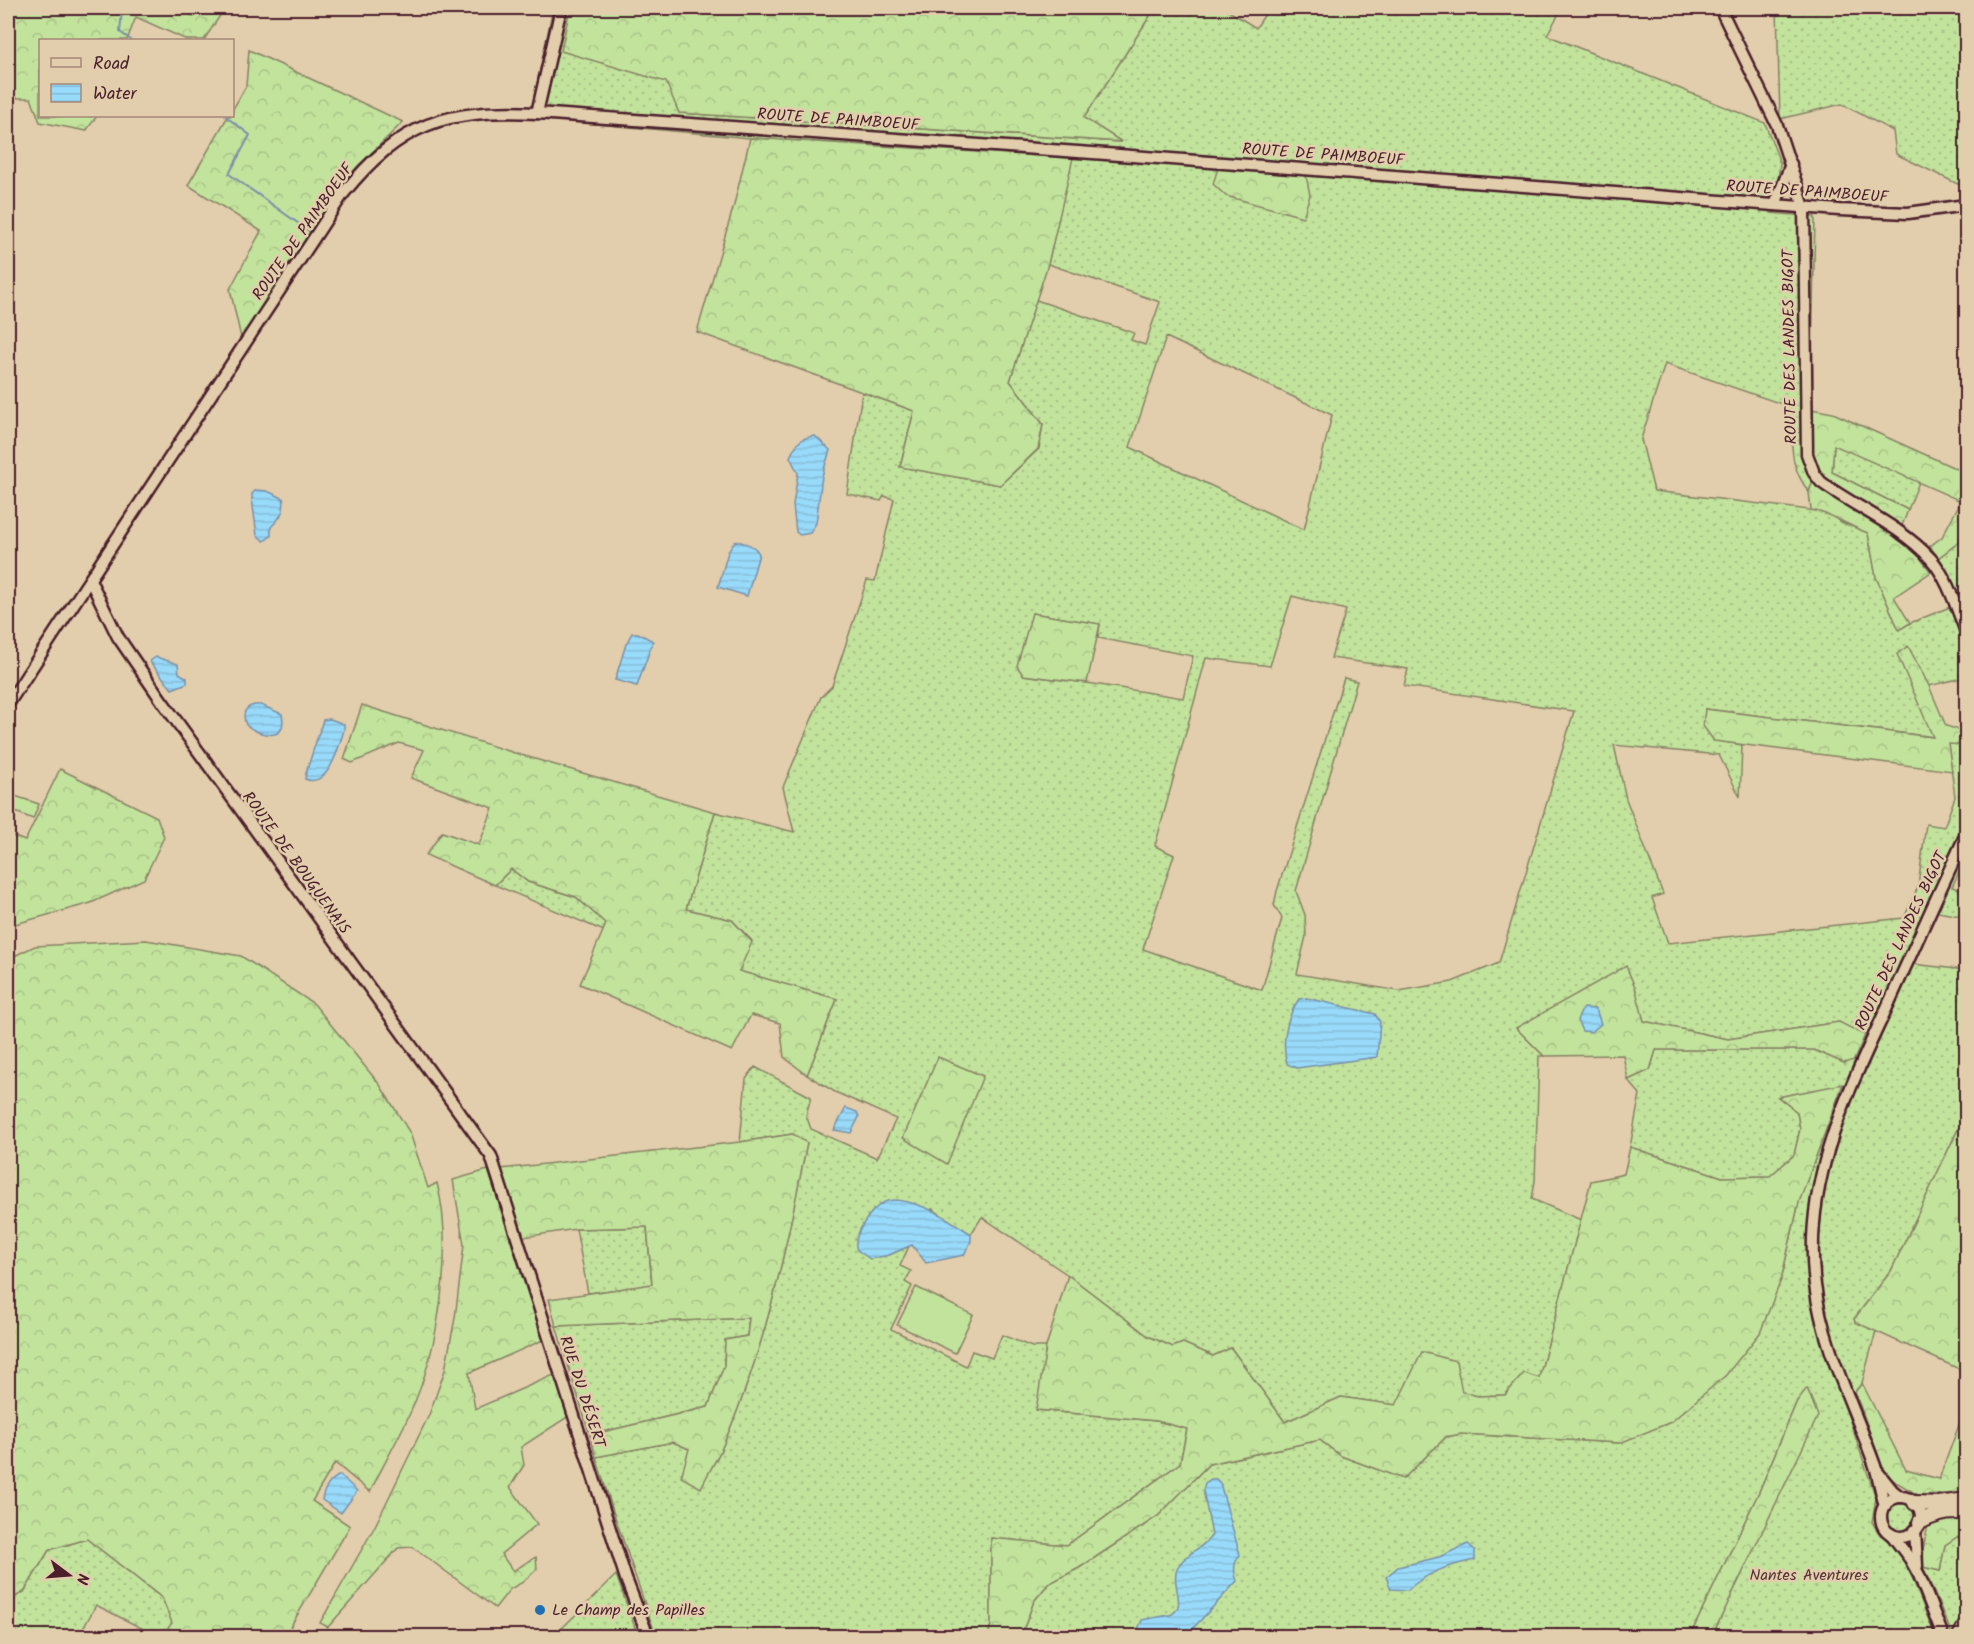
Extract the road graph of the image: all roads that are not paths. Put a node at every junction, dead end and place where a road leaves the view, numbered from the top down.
1 (561, 8) edge
2 (1720, 8) edge
3 (537, 113) junction
4 (1791, 164) junction
5 (1775, 205) junction
6 (1966, 205) edge
7 (1804, 207) junction
8 (90, 580) junction
9 (1966, 632) edge
10 (8, 704) edge
11 (1966, 834) edge
12 (491, 1156) joint
13 (1876, 1468) junction
14 (1901, 1497) junction
15 (1966, 1500) edge
16 (1915, 1503) junction
17 (1885, 1506) junction
18 (1966, 1514) edge
19 (1918, 1526) junction
20 (1891, 1534) junction
21 (1919, 1575) junction
22 (1966, 1625) edge
23 (1942, 1633) edge
24 (648, 1636) edge
25 (1964, 1636) edge

1 - 3 street
2 - 4 street, ROUTE DES LANDES BIGOT
3 - 5 street, ROUTE DE PAIMBOEUF
3 - 8 street, ROUTE DE PAIMBOEUF
4 - 5 street
4 - 7 street, ROUTE DES LANDES BIGOT
5 - 7 street, ROUTE DE PAIMBOEUF
6 - 7 street, ROUTE DE PAIMBOEUF
7 - 9 street, ROUTE DES LANDES BIGOT
8 - 10 street, ROUTE DE PAIMBOEUF
8 - 12 street, ROUTE DE BOUGUENAIS
11 - 13 street, ROUTE DES LANDES BIGOT
12 - 24 street, RUE DU DÉSERT
13 - 14 street
13 - 17 street
14 - 16 street
14 - 17 street
15 - 16 highway
16 - 19 street
17 - 20 street
18 - 19 highway
19 - 20 street
19 - 21 street
20 - 21 street
21 - 23 street
22 - 25 highway

